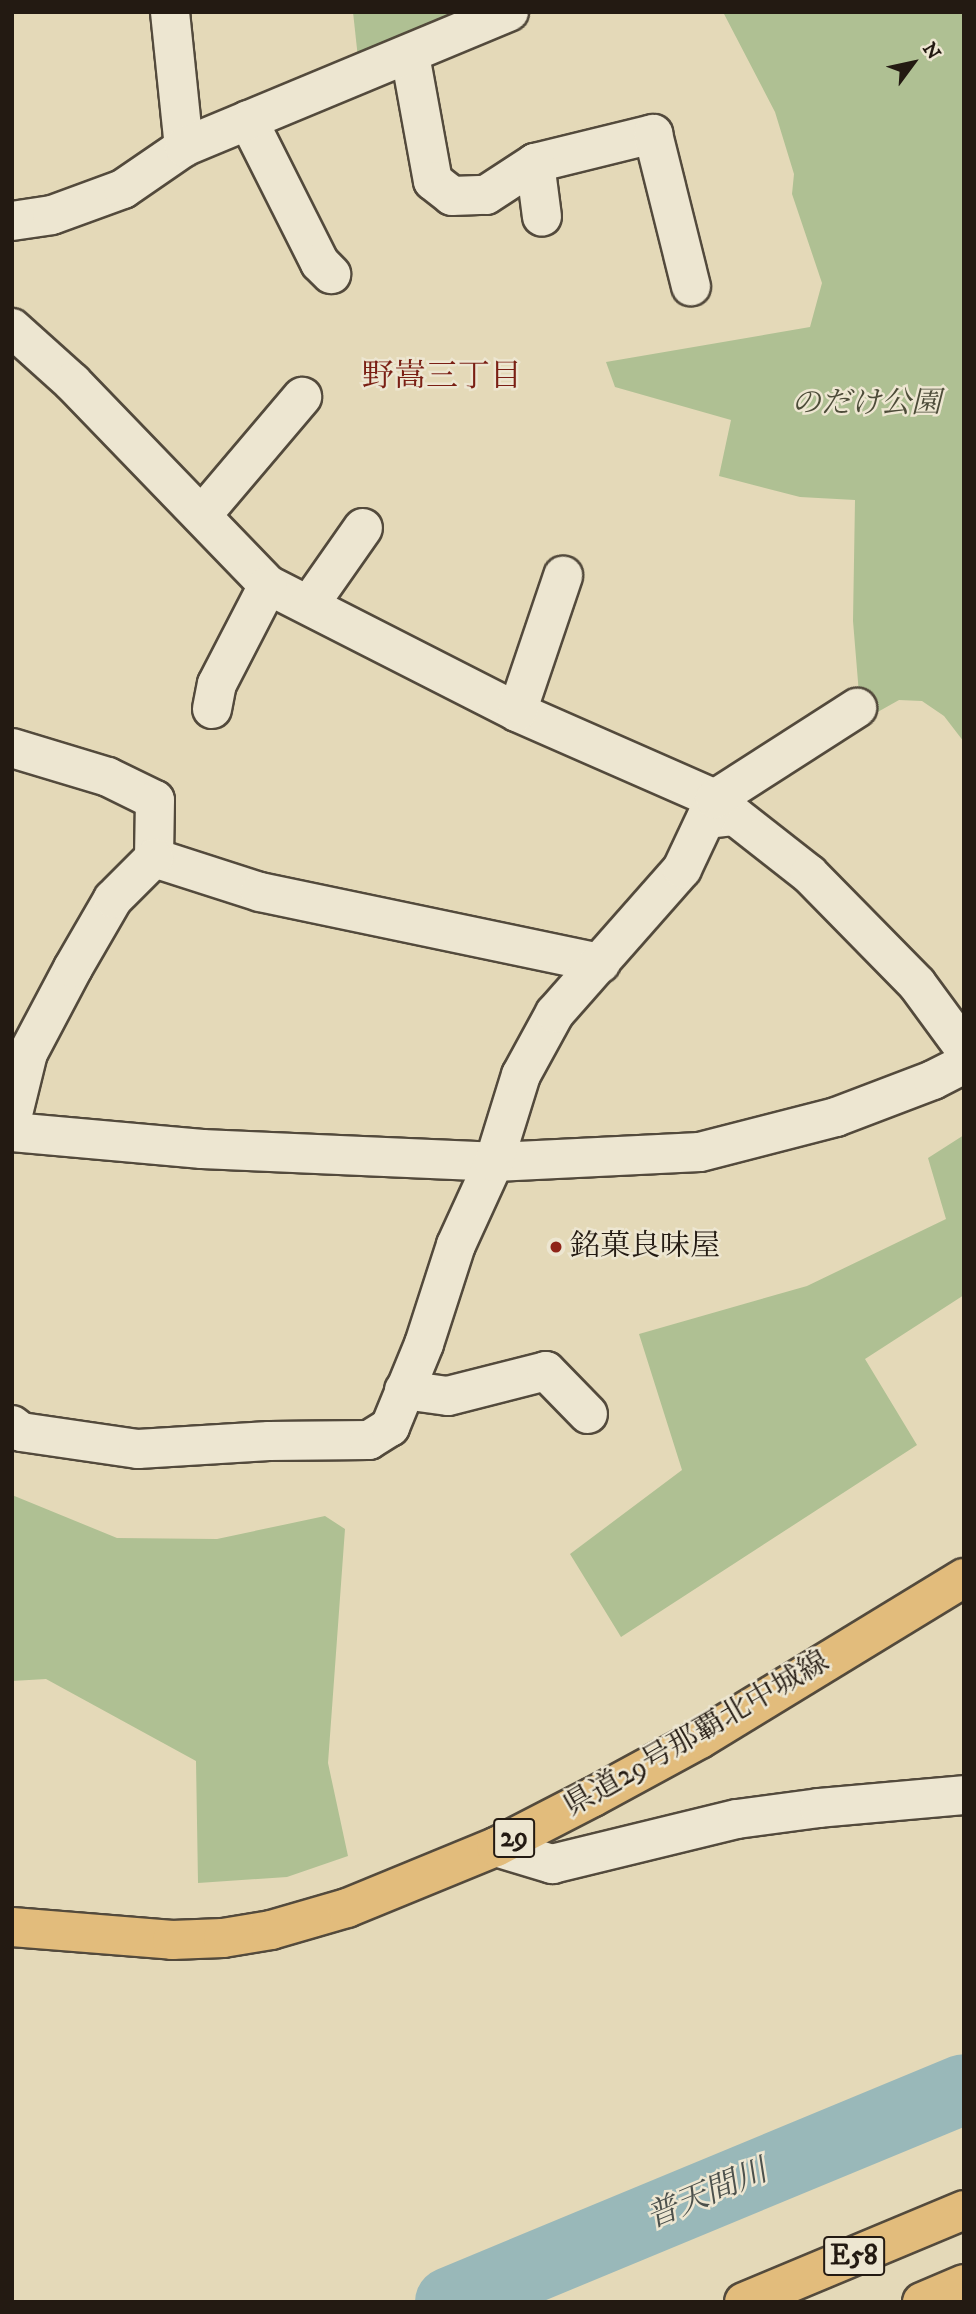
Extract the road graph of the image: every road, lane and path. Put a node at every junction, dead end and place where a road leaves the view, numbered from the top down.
1 (170, 12) edge
2 (509, 12) edge
3 (410, 55) junction
4 (248, 120) junction
5 (184, 147) junction
6 (536, 163) junction
7 (542, 217) dead end
8 (12, 221) edge
9 (331, 274) dead end
10 (691, 286) dead end
11 (12, 328) edge
12 (302, 397) dead end
13 (202, 515) junction
14 (363, 528) dead end
15 (563, 576) dead end
16 (268, 584) junction
17 (309, 605) junction
18 (857, 708) dead end
19 (212, 709) dead end
20 (517, 712) junction
21 (12, 748) edge
22 (710, 809) junction
23 (154, 858) junction
24 (601, 963) junction
25 (964, 1048) edge
26 (964, 1064) edge
27 (12, 1118) edge
28 (12, 1132) edge
29 (494, 1162) junction
30 (404, 1391) junction
31 (587, 1415) dead end
32 (12, 1425) edge
33 (964, 1578) edge
34 (964, 1795) edge
35 (496, 1847) junction
36 (12, 1927) edge
37 (964, 2210) edge
38 (964, 2284) edge
39 (744, 2302) edge
40 (922, 2302) edge

1 - 5 street
2 - 3 street
3 - 4 street
3 - 6 street
4 - 5 street
4 - 9 street
5 - 8 street
6 - 7 street
6 - 10 street
11 - 13 street
12 - 13 street
13 - 16 street
14 - 17 street
15 - 20 street
16 - 17 street
16 - 19 street
17 - 20 street
18 - 22 street
20 - 22 street
21 - 23 street
22 - 24 street
22 - 25 street
23 - 24 street
23 - 27 street
24 - 29 street
26 - 29 street
28 - 29 street
29 - 30 street
30 - 31 street
30 - 32 street
33 - 35 main road, 県道29号那覇北中城線 / 29
34 - 35 street
35 - 36 main road, 県道29号那覇北中城線 / 29
37 - 39 main road, E58
38 - 40 main road, E58

